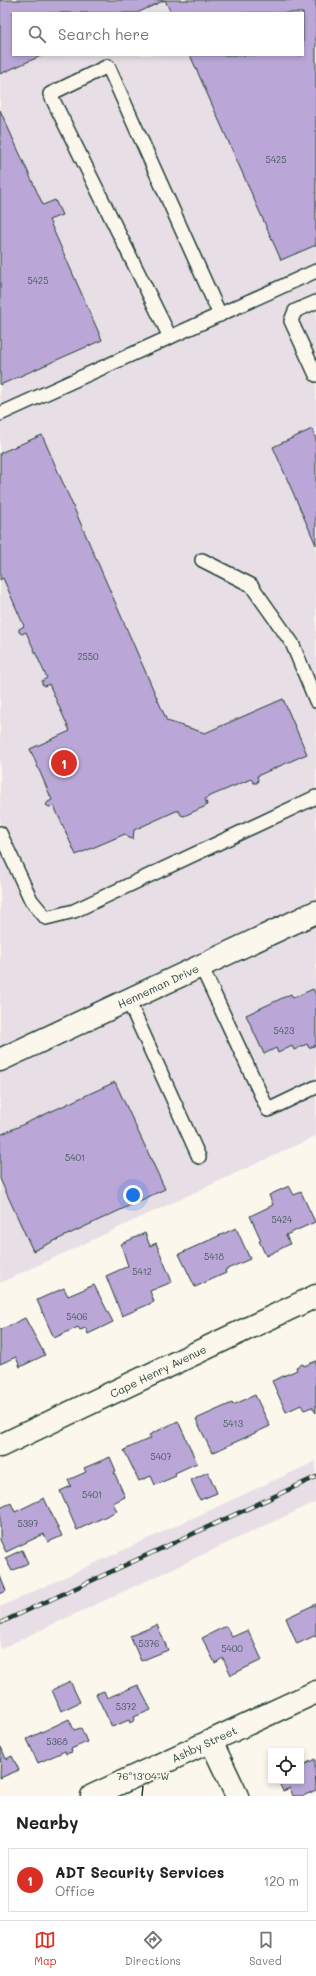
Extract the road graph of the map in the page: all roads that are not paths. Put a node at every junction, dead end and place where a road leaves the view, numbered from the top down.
1 (316, 271) edge
2 (316, 302) edge
3 (220, 315) junction
4 (170, 337) junction
5 (316, 375) edge
6 (0, 414) edge
7 (202, 560) dead end
8 (316, 702) edge
9 (316, 797) edge
10 (0, 833) edge
11 (316, 912) edge
12 (202, 966) junction
13 (128, 1000) junction
14 (0, 1060) edge
15 (316, 1087) edge
16 (199, 1157) dead end
17 (316, 1296) edge
18 (0, 1446) edge
19 (316, 1692) edge
20 (211, 1741) junction
21 (92, 1796) edge
22 (237, 1796) edge

1 - 3 lane
2 - 5 lane
3 - 4 lane
3 - 4 lane
4 - 6 lane
7 - 8 lane
9 - 10 lane
11 - 12 street, Henneman Drive
12 - 13 street, Henneman Drive
12 - 15 lane
13 - 14 street, Henneman Drive
13 - 16 lane
17 - 18 street, Cape Henry Avenue
19 - 20 street, Ashby Street
20 - 21 street, Ashby Street
20 - 22 street

